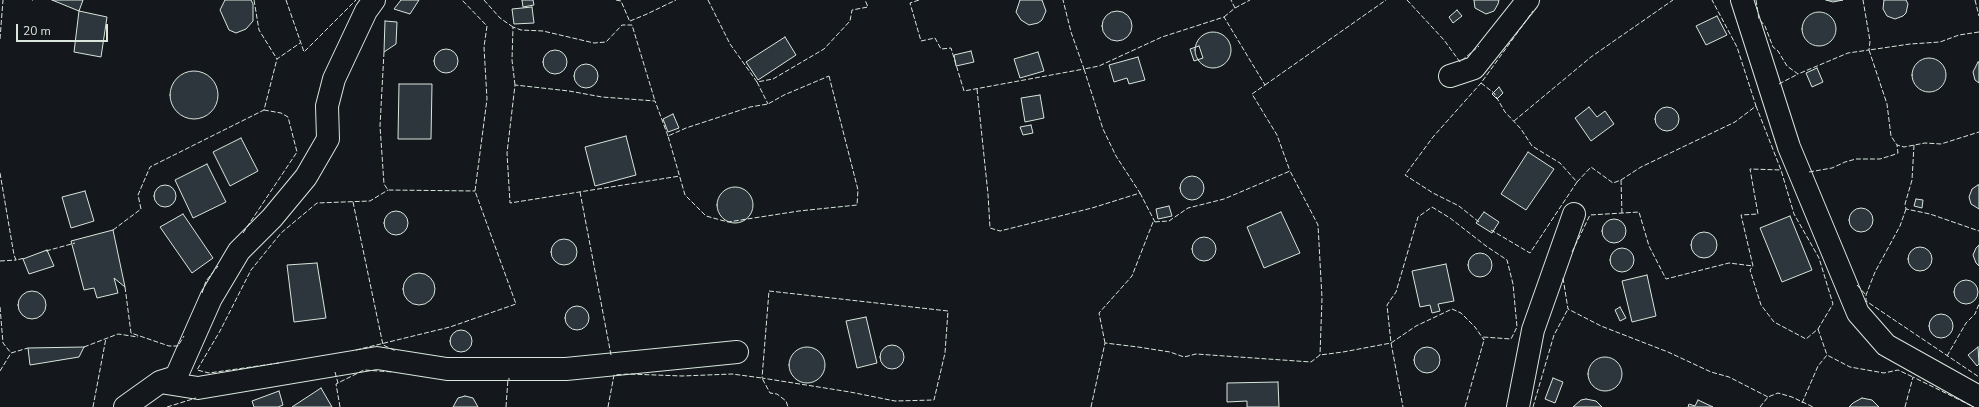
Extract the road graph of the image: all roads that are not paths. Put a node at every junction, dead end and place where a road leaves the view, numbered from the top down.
1 (374, 0) edge
2 (1528, 0) edge
3 (1742, 0) edge
4 (1450, 76) dead end
5 (1574, 214) dead end
6 (737, 352) dead end
7 (160, 382) junction
8 (1979, 396) edge
9 (126, 407) edge
10 (1518, 407) edge

1 - 7 street
2 - 4 street
3 - 8 street
5 - 10 street
6 - 7 street
7 - 9 street

